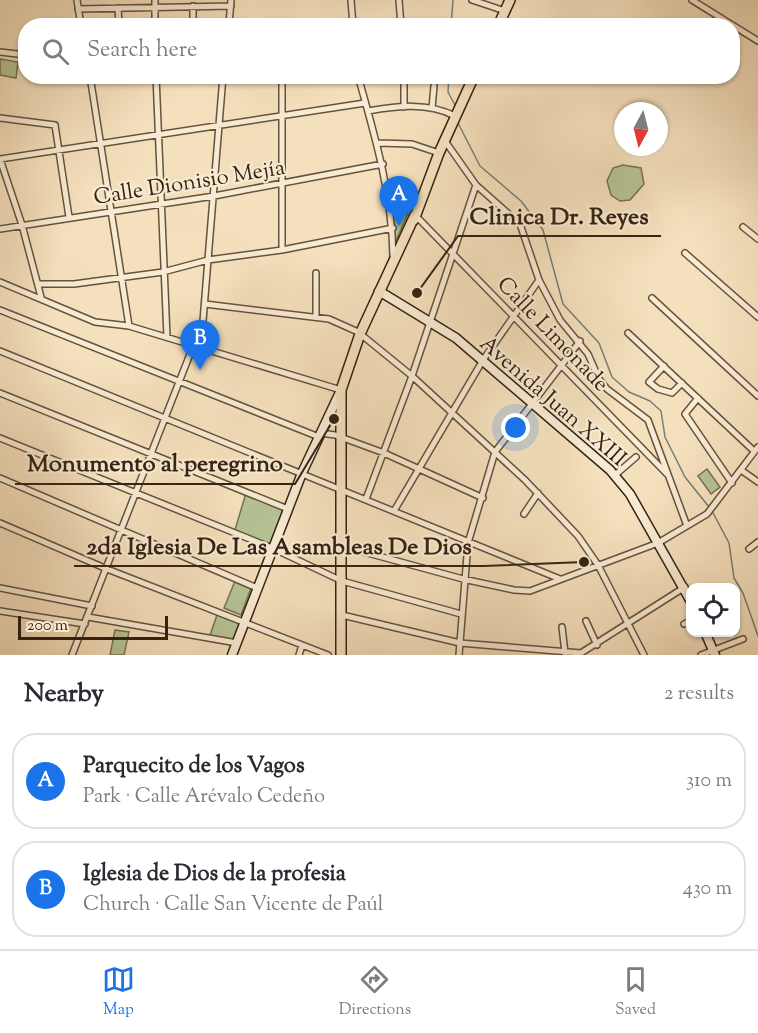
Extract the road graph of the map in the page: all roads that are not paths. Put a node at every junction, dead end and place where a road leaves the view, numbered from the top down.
1 (77, 0) edge
2 (351, 0) edge
3 (399, 0) edge
4 (472, 0) edge
5 (510, 0) edge
6 (692, 0) edge
7 (155, 3) edge
8 (231, 3) edge
9 (193, 6) junction
10 (118, 8) junction
11 (78, 9) junction
12 (505, 11) junction
13 (80, 18) edge
14 (119, 18) edge
15 (193, 18) edge
16 (230, 18) edge
17 (352, 18) edge
18 (400, 18) edge
19 (502, 18) edge
20 (721, 18) edge
21 (740, 30) edge
22 (758, 30) edge
23 (755, 39) edge
24 (0, 52) edge
25 (18, 54) edge
26 (91, 84) edge
27 (156, 84) edge
28 (222, 84) edge
29 (282, 84) edge
30 (360, 84) edge
31 (404, 84) edge
32 (470, 84) edge
33 (434, 86) dead end
34 (365, 103) junction
35 (404, 107) junction
36 (432, 108) junction
37 (368, 111) junction
38 (457, 112) junction
39 (281, 116) junction
40 (0, 118) edge
41 (219, 127) junction
42 (159, 135) junction
43 (444, 140) junction
44 (101, 142) junction
45 (378, 143) junction
46 (60, 149) junction
47 (439, 153) junction
48 (0, 159) edge
49 (383, 164) junction
50 (281, 185) junction
51 (476, 185) junction
52 (213, 196) junction
53 (161, 204) junction
54 (112, 210) junction
55 (415, 215) junction
56 (69, 217) junction
57 (22, 225) junction
58 (743, 227) dead end
59 (393, 228) junction
60 (0, 229) edge
61 (758, 239) edge
62 (282, 250) junction
63 (453, 253) junction
64 (685, 253) dead end
65 (394, 258) junction
66 (208, 260) junction
67 (163, 272) junction
68 (316, 273) dead end
69 (122, 277) junction
70 (539, 280) junction
71 (0, 282) edge
72 (38, 284) junction
73 (381, 292) junction
74 (41, 297) junction
75 (652, 298) dead end
76 (205, 304) junction
77 (0, 310) edge
78 (514, 315) junction
79 (316, 316) junction
80 (758, 317) edge
81 (429, 321) junction
82 (129, 326) junction
83 (628, 333) dead end
84 (362, 336) junction
85 (166, 338) junction
86 (580, 341) junction
87 (195, 346) junction
88 (0, 351) edge
89 (483, 360) junction
90 (561, 364) junction
91 (664, 366) junction
92 (412, 376) junction
93 (179, 383) junction
94 (682, 383) junction
95 (341, 390) junction
96 (0, 393) edge
97 (758, 396) edge
98 (698, 398) junction
99 (532, 402) junction
100 (451, 412) junction
101 (165, 418) junction
102 (320, 435) junction
103 (0, 438) edge
104 (342, 440) junction
105 (756, 449) edge
106 (495, 452) junction
107 (384, 453) junction
108 (150, 456) junction
109 (636, 457) dead end
110 (418, 467) junction
111 (741, 470) junction
112 (302, 473) junction
113 (615, 476) junction
114 (669, 476) junction
115 (0, 478) edge
116 (758, 482) edge
117 (732, 483) junction
118 (341, 490) junction
119 (136, 493) junction
120 (538, 493) junction
121 (483, 498) junction
122 (366, 499) junction
123 (288, 509) junction
124 (394, 511) junction
125 (524, 514) dead end
126 (1, 526) edge
127 (687, 526) junction
128 (122, 530) junction
129 (758, 542) edge
130 (468, 543) junction
131 (658, 543) junction
132 (342, 546) junction
133 (272, 549) junction
134 (749, 549) dead end
135 (598, 566) junction
136 (107, 569) junction
137 (464, 579) junction
138 (560, 579) junction
139 (342, 581) junction
140 (685, 587) joint
141 (0, 588) edge
142 (257, 588) junction
143 (92, 606) junction
144 (0, 611) edge
145 (461, 614) junction
146 (342, 615) junction
147 (88, 617) junction
148 (586, 621) dead end
149 (245, 623) junction
150 (85, 624) junction
151 (630, 624) junction
152 (562, 627) dead end
153 (707, 637) edge
154 (743, 639) dead end
155 (237, 643) junction
156 (460, 643) junction
157 (302, 645) junction
158 (484, 645) junction
159 (597, 645) junction
160 (565, 653) junction
161 (714, 653) edge
162 (72, 655) edge
163 (232, 655) edge
164 (299, 655) edge
165 (328, 655) edge
166 (341, 655) edge
167 (459, 655) edge
168 (484, 655) edge
169 (644, 655) edge
170 (701, 655) edge

1 - 11 street
2 - 17 street
3 - 18 street
4 - 12 street
5 - 12 main road
6 - 20 street
7 - 9 street
7 - 10 street
8 - 9 street
8 - 16 street
9 - 15 street
10 - 11 street
10 - 14 street
11 - 13 street
12 - 19 main road
21 - 23 street
22 - 23 street
24 - 25 street
26 - 44 street
27 - 42 street
28 - 41 street
29 - 39 street
30 - 34 street
31 - 35 street
32 - 38 main road
33 - 36 street
34 - 37 street
34 - 39 street
35 - 36 street
35 - 37 street
36 - 38 street
37 - 45 street
38 - 43 main road
39 - 41 street
39 - 50 street
40 - 46 street
41 - 42 street
41 - 52 street
42 - 44 street
42 - 53 street
43 - 47 main road
43 - 51 street
44 - 46 street
44 - 54 street
45 - 47 street
45 - 49 street
46 - 48 street
46 - 56 street
47 - 55 main road
48 - 57 street
49 - 50 street, Calle Dionisio Mejía
49 - 59 street
50 - 52 street, Calle Dionisio Mejía
50 - 62 street
51 - 63 street
51 - 70 street
52 - 53 street, Calle Dionisio Mejía
52 - 66 street
53 - 54 street, Calle Dionisio Mejía
53 - 67 street
54 - 56 street, Calle Dionisio Mejía
54 - 69 street
55 - 63 street, Calle Limonade
55 - 65 main road
55 - 73 main road
56 - 57 street, Calle Dionisio Mejía
57 - 60 street, Calle Dionisio Mejía
57 - 72 street
58 - 61 street
59 - 62 street
59 - 65 street
62 - 66 street
63 - 78 street, Calle Limonade
63 - 81 street
64 - 80 street
65 - 73 main road
66 - 67 street
66 - 76 street
67 - 69 street
67 - 85 street
68 - 79 street
69 - 72 street
69 - 82 street
70 - 78 street
70 - 86 street
71 - 74 street
72 - 74 street
73 - 81 main road, Avenida Juan XXIII
73 - 84 main road
74 - 82 street
75 - 97 street
76 - 79 street
76 - 87 street
77 - 93 street
78 - 89 street
78 - 90 street, Calle Limonade
79 - 84 street
81 - 89 main road, Avenida Juan XXIII
81 - 92 street
82 - 85 street
83 - 91 street
84 - 92 street
84 - 95 main road
85 - 87 street
86 - 90 street
86 - 114 street
87 - 93 street
87 - 95 street
88 - 101 street
89 - 99 main road, Avenida Juan XXIII
89 - 100 street
90 - 99 street
90 - 114 street, Calle Limonade
91 - 94 street
91 - 94 street
92 - 100 street
92 - 107 street
93 - 101 street
93 - 102 street
94 - 98 street
95 - 102 main road
95 - 104 main road
96 - 108 street
98 - 105 street
98 - 117 street
99 - 106 street
99 - 113 main road, Avenida Juan XXIII
100 - 106 street
100 - 110 street
101 - 108 street
101 - 112 street
102 - 104 street
102 - 112 main road
103 - 119 street
104 - 107 street
104 - 118 main road
105 - 111 street
106 - 120 street
106 - 121 street
107 - 110 street
107 - 122 street
108 - 119 street
108 - 123 street
109 - 113 street
110 - 121 street
110 - 124 street
111 - 116 street
111 - 117 street
112 - 118 street
112 - 123 main road
113 - 131 main road, Avenida Juan XXIII
114 - 127 street
115 - 128 street
117 - 127 street
118 - 122 street
118 - 132 main road
119 - 128 street
119 - 133 street
120 - 125 street
120 - 135 street
121 - 130 street
122 - 124 street
123 - 133 main road
124 - 130 street
126 - 136 street
127 - 131 street
128 - 136 street
128 - 142 street
129 - 134 street
130 - 137 street
130 - 138 street
131 - 135 street
131 - 140 main road, Avenida Juan XXIII
132 - 137 street
132 - 139 main road
133 - 139 street
133 - 142 main road
135 - 138 street
135 - 151 street
136 - 143 street
136 - 149 street
137 - 138 street
137 - 145 street
139 - 145 street
139 - 146 main road
140 - 151 street
141 - 143 street
142 - 149 main road
143 - 147 street
144 - 150 street
145 - 156 street
146 - 156 street
146 - 166 main road
147 - 150 street
147 - 155 street
148 - 159 street
149 - 155 main road
149 - 157 street
150 - 162 street
151 - 159 street
151 - 169 street
152 - 160 street
153 - 161 main road
154 - 161 street
155 - 163 main road
156 - 158 street
156 - 167 street
157 - 164 street
157 - 165 street
158 - 160 street
158 - 168 street
159 - 160 street
161 - 170 street

